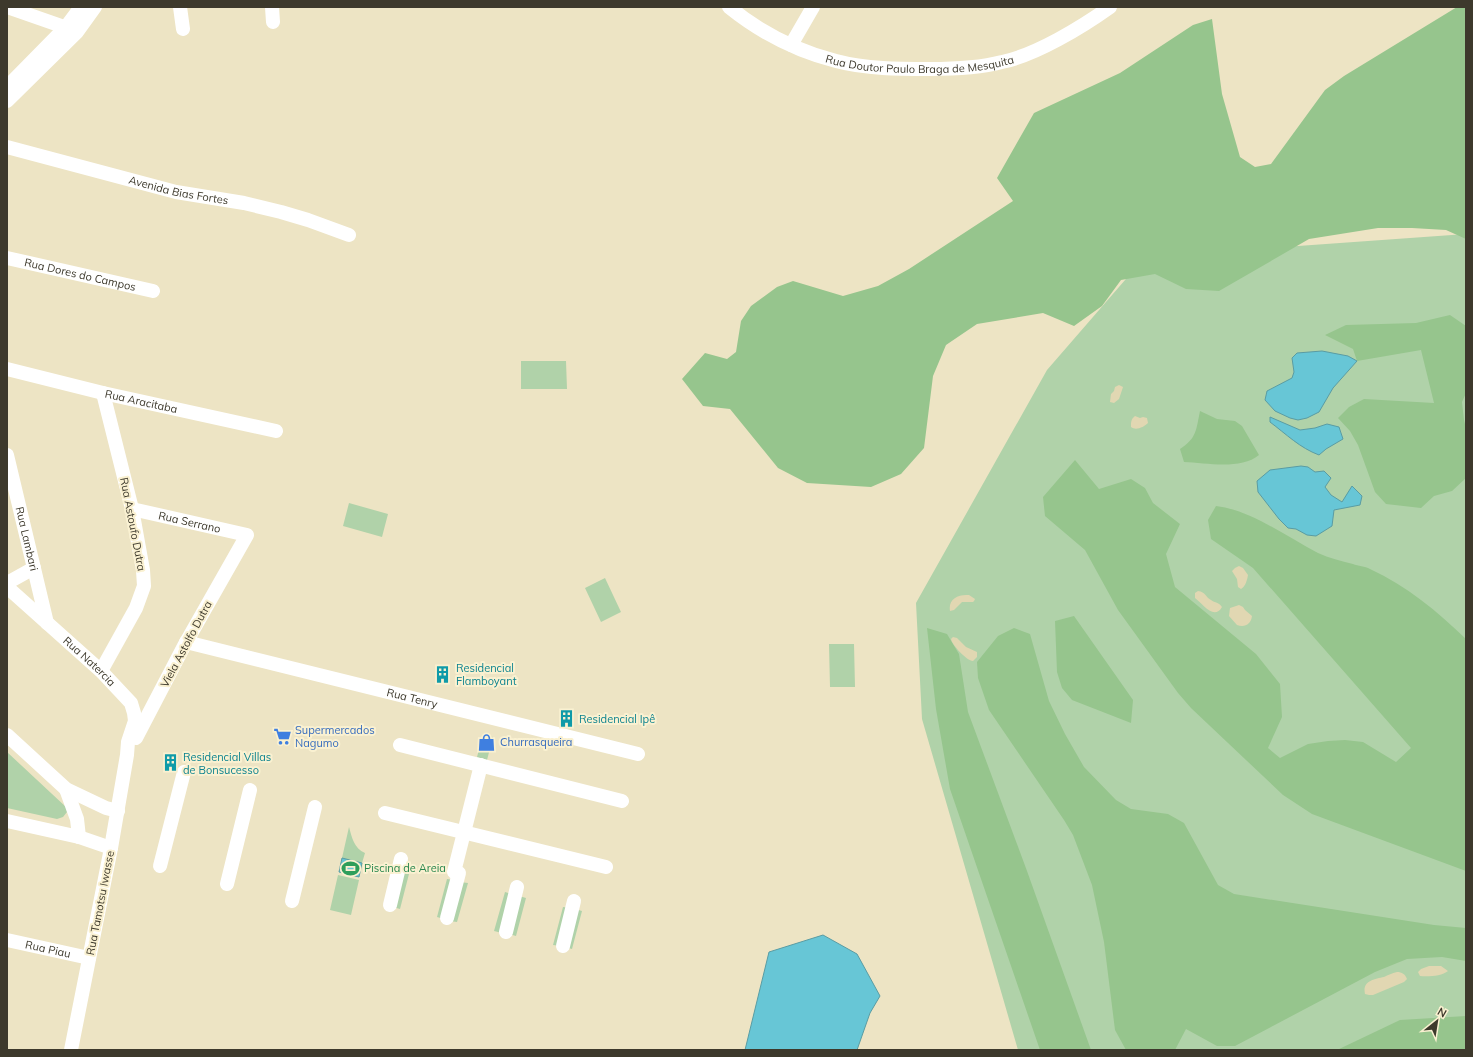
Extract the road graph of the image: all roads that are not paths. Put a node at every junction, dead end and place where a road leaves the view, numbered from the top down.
1 (7, 7) edge
2 (81, 7) edge
3 (95, 7) edge
4 (180, 7) edge
5 (272, 7) edge
6 (729, 7) edge
7 (813, 7) edge
8 (1110, 7) edge
9 (273, 22) dead end
10 (183, 29) dead end
11 (72, 30) junction
12 (791, 45) junction
13 (7, 87) edge
14 (7, 101) edge
15 (7, 147) edge
16 (349, 235) dead end
17 (7, 258) edge
18 (153, 291) dead end
19 (7, 369) edge
20 (103, 393) junction
21 (276, 431) dead end
22 (7, 455) edge
23 (132, 509) junction
24 (247, 534) joint
25 (34, 568) junction
26 (7, 583) edge
27 (7, 587) edge
28 (47, 623) junction
29 (186, 642) junction
30 (101, 671) junction
31 (7, 736) edge
32 (400, 745) dead end
33 (638, 754) dead end
34 (128, 755) junction
35 (481, 765) junction
36 (184, 772) dead end
37 (66, 789) junction
38 (250, 790) dead end
39 (622, 801) dead end
40 (315, 807) dead end
41 (118, 810) junction
42 (386, 813) dead end
43 (7, 821) edge
44 (464, 832) junction
45 (79, 836) junction
46 (111, 848) junction
47 (401, 859) dead end
48 (160, 866) dead end
49 (606, 867) dead end
50 (227, 884) dead end
51 (517, 887) dead end
52 (292, 901) dead end
53 (574, 901) dead end
54 (390, 905) dead end
55 (447, 918) dead end
56 (506, 932) dead end
57 (7, 940) edge
58 (563, 946) dead end
59 (89, 958) junction
60 (71, 1050) edge

1 - 11 street
2 - 11 street
3 - 11 street
4 - 10 street
5 - 9 street
6 - 12 street, Rua Doutor Paulo Braga de Mesquita
7 - 12 street
8 - 12 street, Rua Doutor Paulo Braga de Mesquita
11 - 13 street
11 - 14 street
15 - 16 street, Avenida Bias Fortes
17 - 18 street, Rua Dores do Campos
19 - 20 street, Rua Aracitaba
20 - 21 street, Rua Aracitaba
20 - 23 street, Rua Astoufo Dutra
22 - 25 street, Rua Lambari
23 - 24 street, Rua Serrano
23 - 30 street, Rua Astoufo Dutra
24 - 29 street, Viela Astolfo Dutra
25 - 26 street
25 - 28 street, Rua Lambari
27 - 28 street, Rua Natercia
28 - 30 street, Rua Natercia
29 - 33 street, Rua Tenry
29 - 34 street, Viela Astolfo Dutra
30 - 34 street, Rua Natercia
31 - 37 street
32 - 35 street
34 - 41 street, Rua Tamotsu Iwasse
35 - 39 street
35 - 44 street
36 - 48 street
37 - 41 street
37 - 45 street
38 - 50 street
40 - 52 street
41 - 46 street, Rua Tamotsu Iwasse
42 - 44 street
43 - 45 street
44 - 49 street
44 - 55 street
45 - 46 street
46 - 59 street, Rua Tamotsu Iwasse
47 - 54 street
51 - 56 street
53 - 58 street
57 - 59 street, Rua Piau
59 - 60 street, Rua Tamotsu Iwasse

